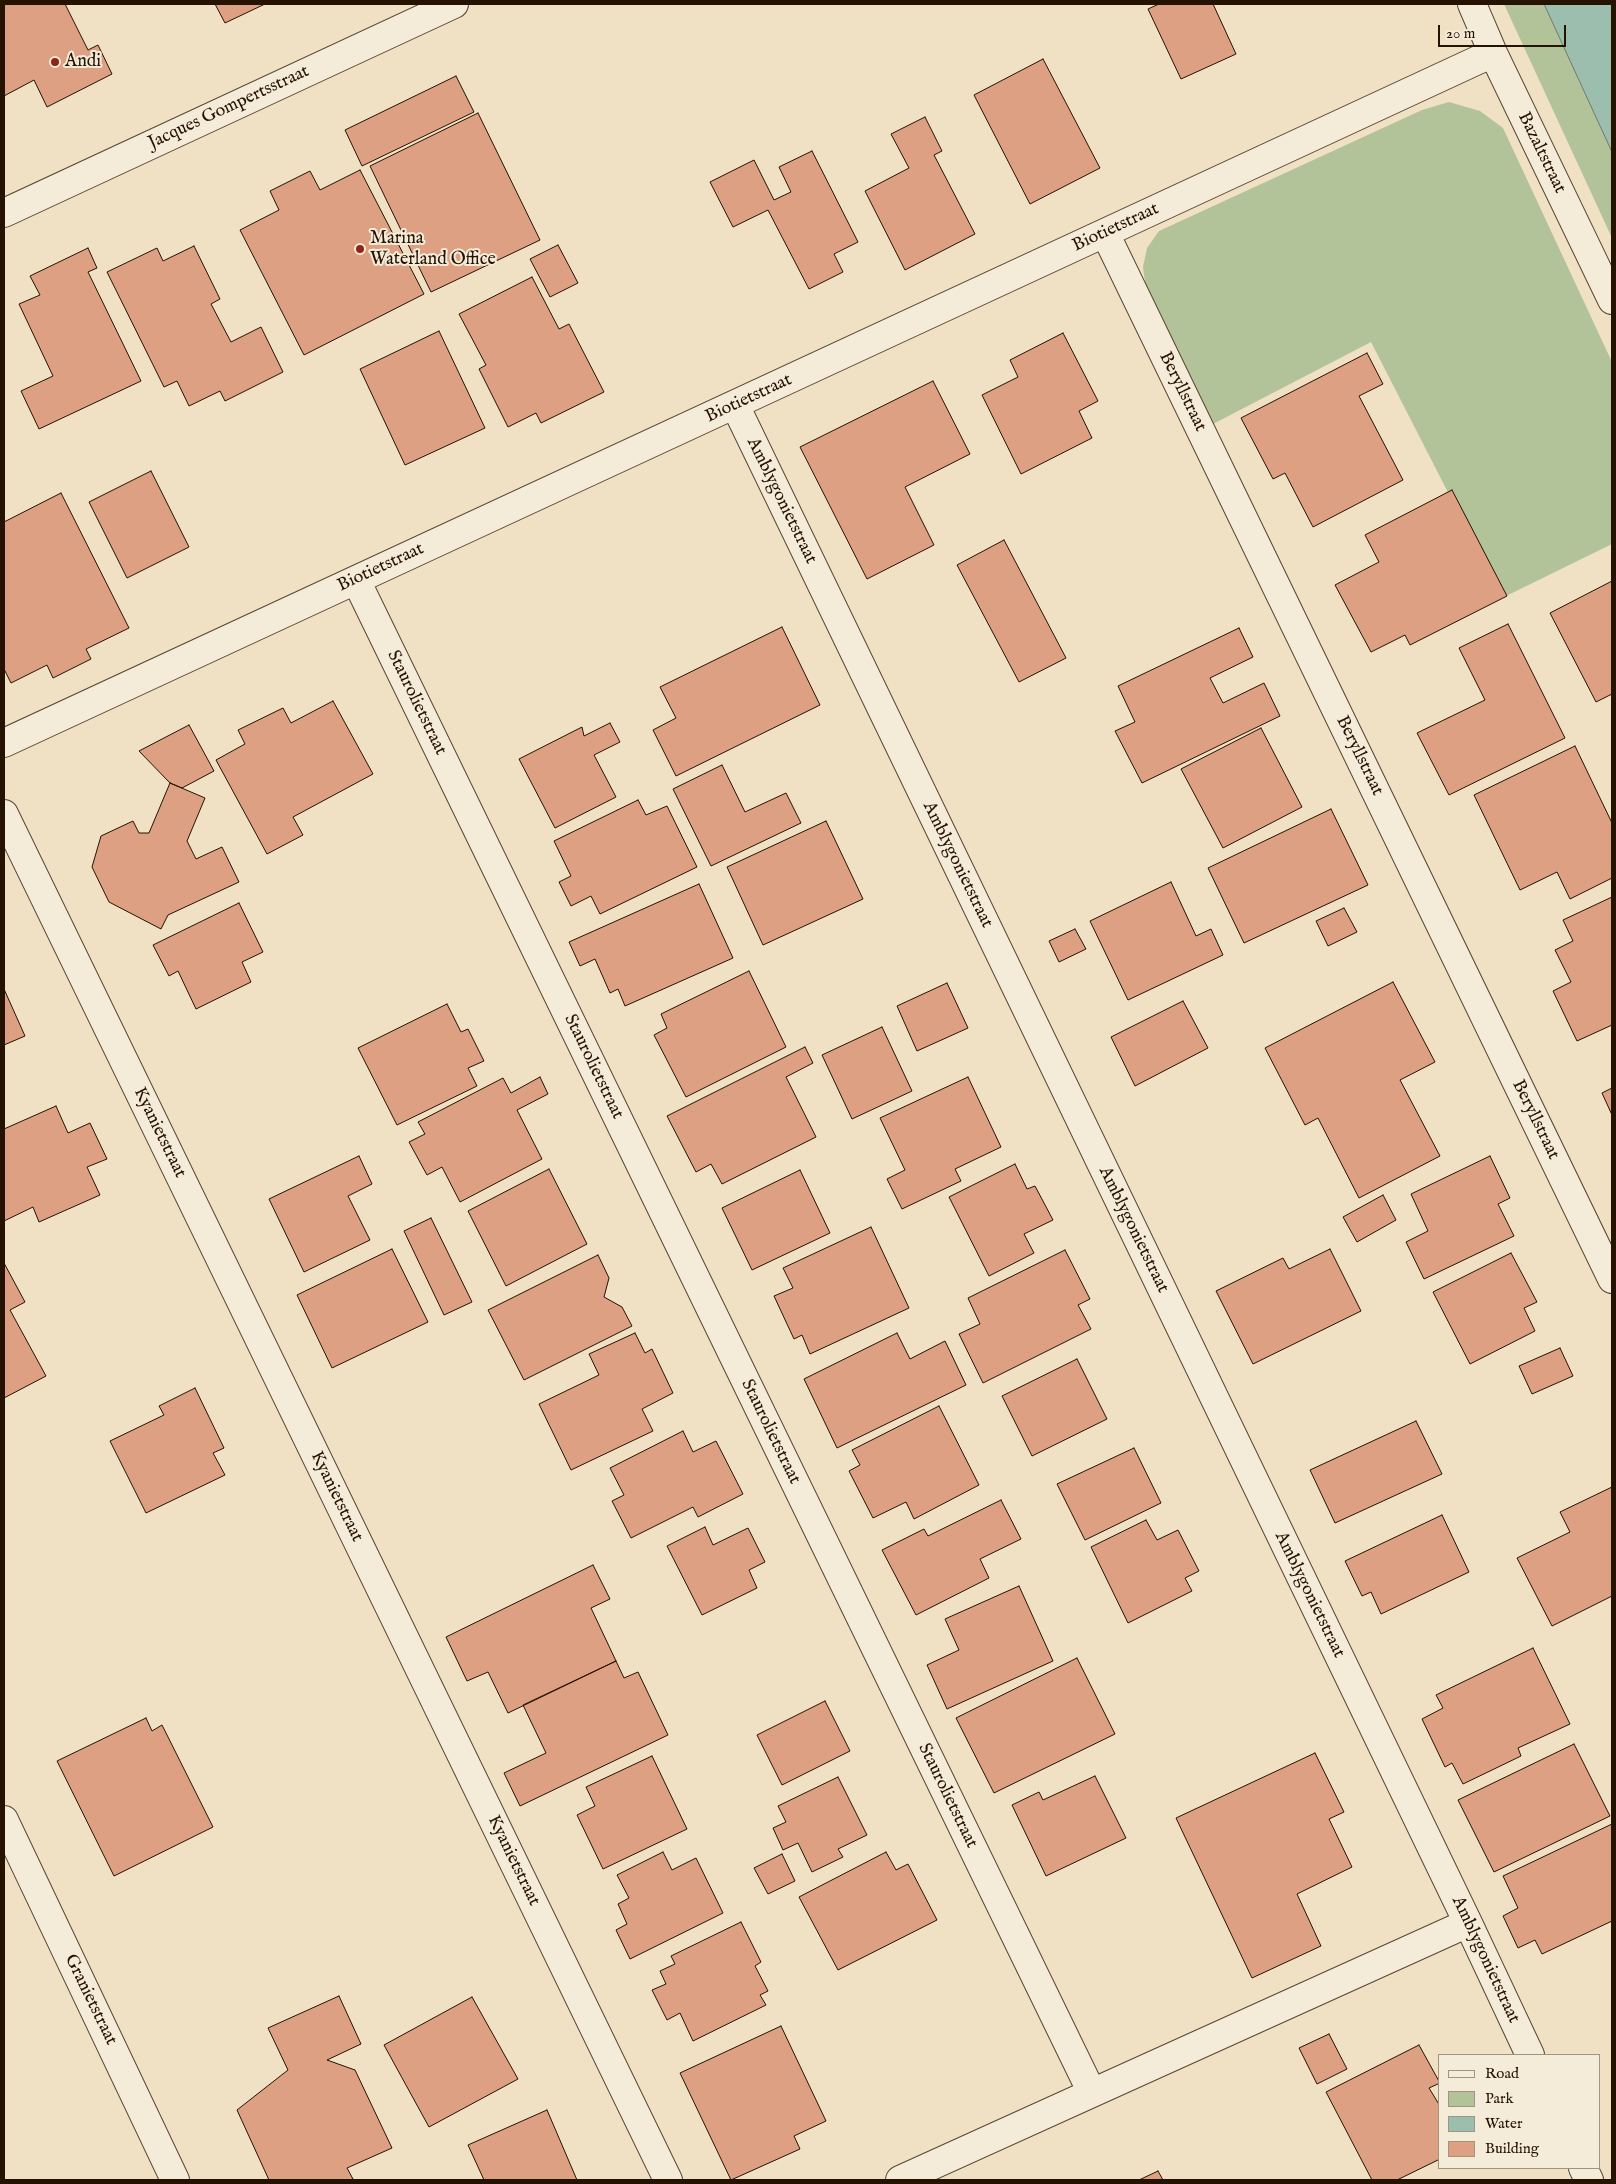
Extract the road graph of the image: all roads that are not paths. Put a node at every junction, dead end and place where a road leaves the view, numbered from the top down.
1 (454, 4) edge
2 (1472, 4) edge
3 (1493, 53) junction
4 (4, 213) edge
5 (1105, 233) junction
6 (1612, 300) edge
7 (735, 405) junction
8 (356, 580) junction
9 (4, 743) edge
10 (4, 814) edge
11 (1612, 1279) edge
12 (4, 1820) edge
13 (1468, 1923) junction
14 (1530, 2054) edge
15 (1092, 2093) junction
16 (176, 2180) edge
17 (668, 2180) edge
18 (900, 2180) edge

1 - 4 street, Jacques Gompertsstraat
2 - 3 street, Bazaltstraat
3 - 5 street, Biotietstraat
3 - 6 street, Bazaltstraat
5 - 7 street, Biotietstraat
5 - 11 street, Beryllstraat
7 - 8 street, Biotietstraat
7 - 13 street, Amblygonietstraat
8 - 9 street, Biotietstraat
8 - 15 street, Staurolietstraat
10 - 17 street, Kyanietstraat
12 - 16 street, Granietstraat
13 - 14 street, Amblygonietstraat
13 - 15 street
15 - 18 street

